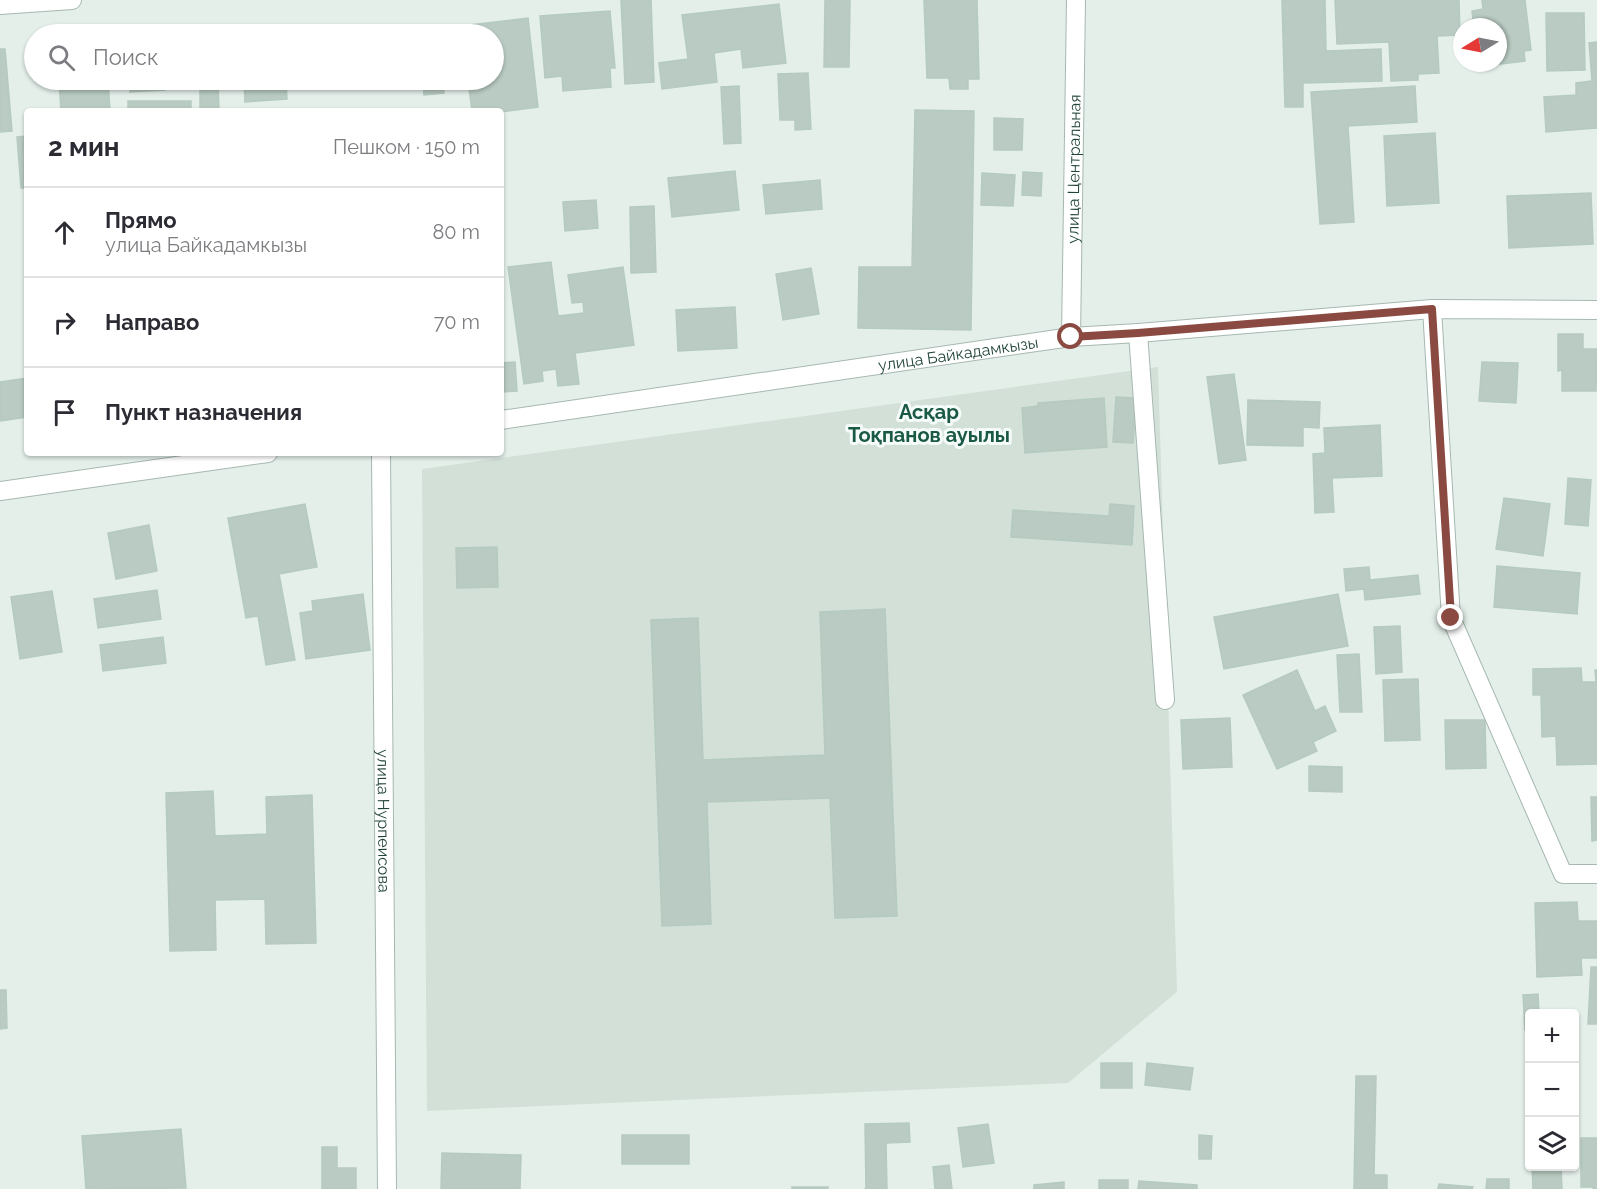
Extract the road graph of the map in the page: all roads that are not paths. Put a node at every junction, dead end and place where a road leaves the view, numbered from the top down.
1 (72, 0) edge
2 (1076, 0) edge
3 (0, 5) edge
4 (1432, 309) junction
5 (1597, 309) edge
6 (1138, 333) junction
7 (1071, 337) junction
8 (504, 420) edge
9 (247, 456) edge
10 (381, 456) edge
11 (0, 491) edge
12 (1165, 700) dead end
13 (1597, 874) edge
14 (387, 1189) edge

1 - 3 street
2 - 7 street, улица Центральная
4 - 5 street, улица Байкадамкызы
4 - 6 street, улица Байкадамкызы
4 - 13 street
6 - 7 street, улица Байкадамкызы
6 - 12 street
7 - 8 street, улица Байкадамкызы
9 - 11 street
10 - 14 street, улица Нурпеисова

